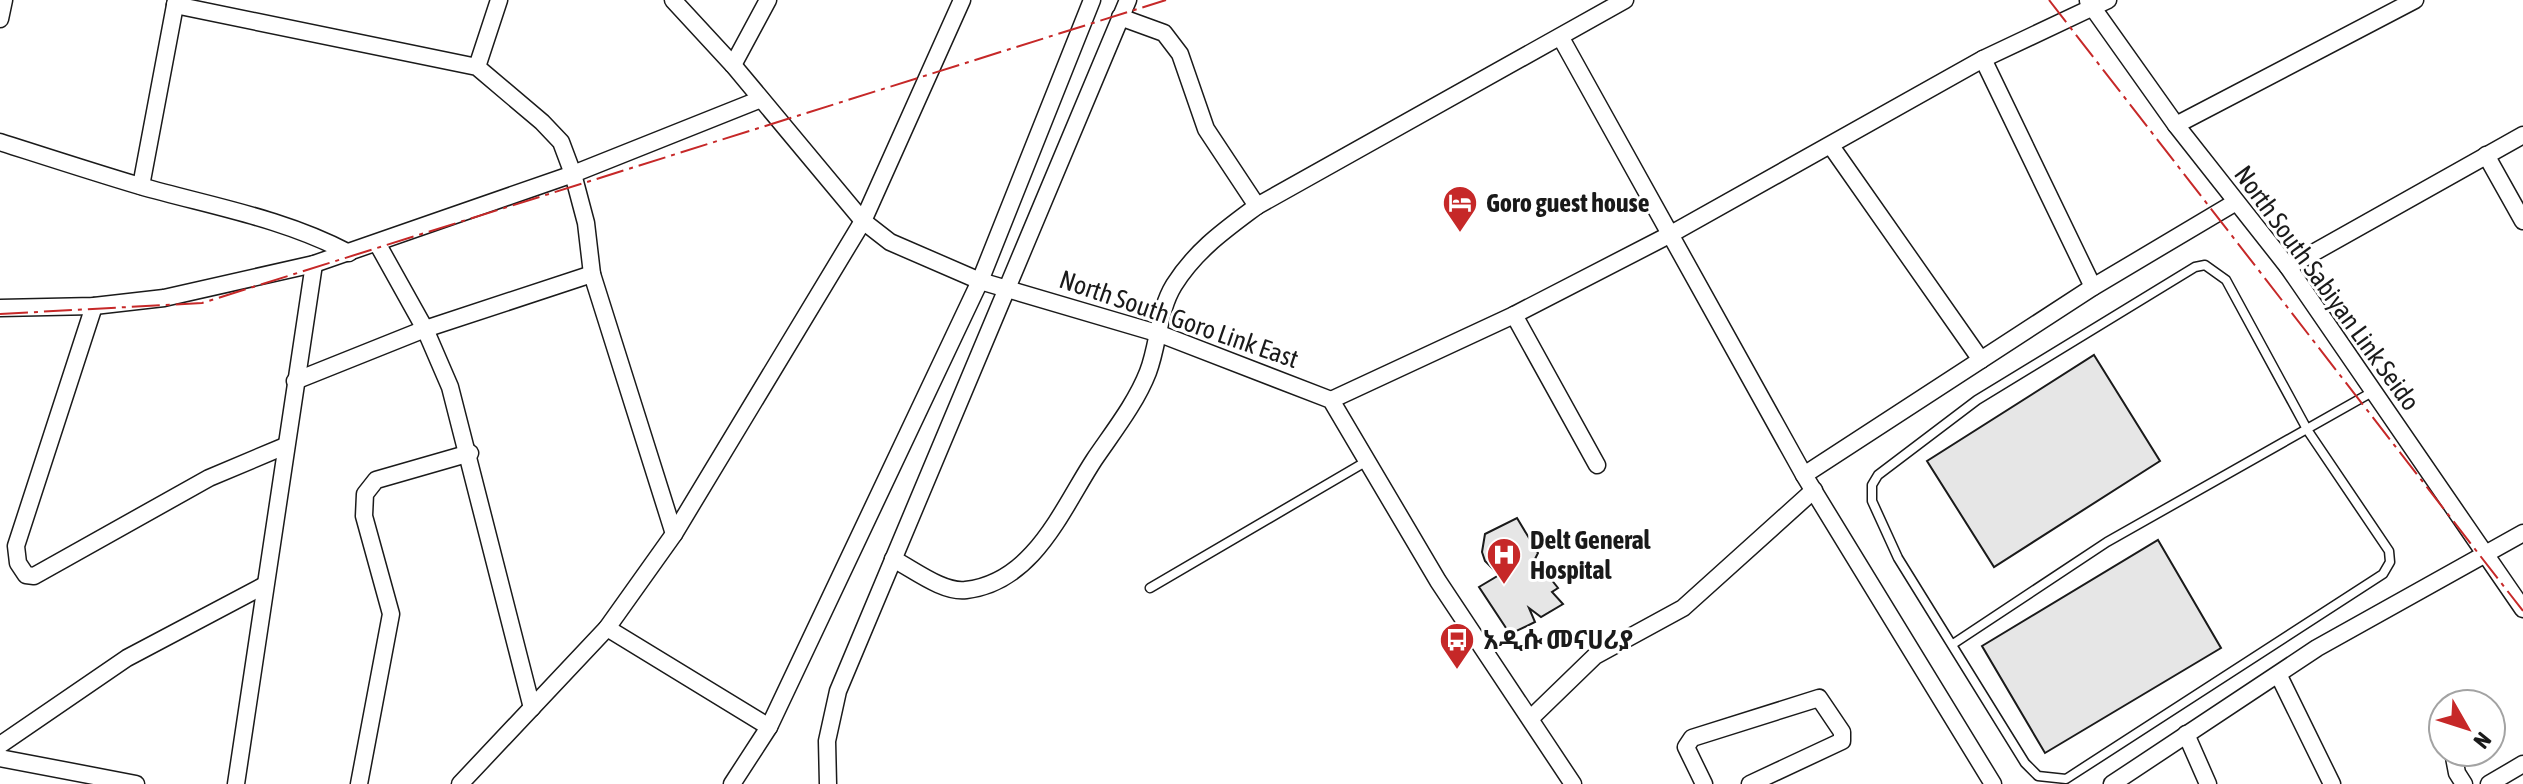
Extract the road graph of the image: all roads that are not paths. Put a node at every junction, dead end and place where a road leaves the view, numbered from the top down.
1 (4, 0) edge
2 (499, 0) edge
3 (673, 0) edge
4 (768, 0) edge
5 (962, 0) edge
6 (1092, 0) edge
7 (1128, 0) edge
8 (1625, 0) edge
9 (2108, 0) edge
10 (2415, 0) edge
11 (175, 3) edge
12 (2090, 5) edge
13 (1120, 17) junction
14 (0, 19) edge
15 (1561, 38) junction
16 (1983, 59) junction
17 (733, 65) junction
18 (477, 67) junction
19 (761, 99) junction
20 (2176, 125) junction
21 (2523, 135) edge
22 (0, 142) edge
23 (1831, 146) junction
24 (2486, 155) junction
25 (573, 174) junction
26 (141, 186) junction
27 (2236, 202) junction
28 (1257, 206) junction
29 (863, 221) junction
30 (2523, 221) edge
31 (1671, 234) junction
32 (377, 243) junction
33 (349, 253) junction
34 (314, 264) junction
35 (2288, 267) junction
36 (592, 274) junction
37 (980, 281) junction
38 (1007, 286) junction
39 (2093, 287) junction
40 (94, 306) junction
41 (0, 308) edge
42 (1514, 315) junction
43 (425, 329) junction
44 (1160, 334) junction
45 (1981, 360) junction
46 (295, 381) junction
47 (2374, 391) junction
48 (1331, 400) junction
49 (2308, 431) junction
50 (285, 446) junction
51 (470, 453) junction
52 (1368, 460) junction
53 (1597, 465) dead end
54 (1804, 475) junction
55 (1814, 490) junction
56 (2523, 533) edge
57 (674, 534) junction
58 (2486, 554) junction
59 (893, 559) junction
60 (263, 586) junction
61 (1150, 588) dead end
62 (2523, 609) edge
63 (607, 628) junction
64 (1953, 644) junction
65 (2279, 676) junction
66 (532, 708) junction
67 (1531, 718) junction
68 (769, 727) junction
69 (2186, 734) junction
70 (0, 745) edge
71 (0, 758) edge
72 (2523, 764) edge
73 (136, 784) edge
74 (236, 784) edge
75 (359, 784) edge
76 (460, 784) edge
77 (732, 784) edge
78 (828, 784) edge
79 (1573, 784) edge
80 (1704, 784) edge
81 (1750, 784) edge
82 (1993, 784) edge
83 (2112, 784) edge
84 (2208, 784) edge
85 (2332, 784) edge
86 (2489, 784) edge

1 - 14 street
2 - 18 street
3 - 17 street, North South Goro Link East
4 - 17 street
5 - 29 street
6 - 37 street
7 - 13 street
8 - 15 street
9 - 12 street
10 - 20 street
11 - 18 street
11 - 26 street
12 - 16 street
12 - 20 street, North South Sabiyan Link Seido
13 - 28 street
13 - 38 street
15 - 28 street
15 - 31 street
16 - 23 street
16 - 39 street
17 - 19 street, North South Goro Link East
18 - 25 street
19 - 25 street
19 - 29 street, North South Goro Link East
20 - 27 street, North South Sabiyan Link Seido
21 - 24 street
22 - 26 street
23 - 31 street
23 - 45 street
24 - 30 street
24 - 35 street
25 - 32 street
25 - 36 street
26 - 33 street
27 - 35 street, North South Sabiyan Link Seido
27 - 39 street
28 - 44 street
29 - 37 street, North South Goro Link East
29 - 57 street
31 - 42 street
31 - 54 street
32 - 33 street
32 - 43 street
33 - 34 street
34 - 40 street
34 - 46 street
35 - 47 street, North South Sabiyan Link Seido
36 - 43 street
36 - 57 street
37 - 38 street, North South Goro Link East
37 - 68 street
38 - 44 street, North South Goro Link East
38 - 59 street
39 - 45 street
40 - 41 street
40 - 50 street
42 - 48 street
42 - 53 street
43 - 46 street
43 - 51 street
44 - 48 street, North South Goro Link East
44 - 59 street
45 - 54 street
46 - 50 street
47 - 49 lane
47 - 58 street, North South Sabiyan Link Seido
48 - 52 street
49 - 64 lane
49 - 64 lane
49 - 64 lane
50 - 60 street
51 - 66 street
51 - 75 street
52 - 61 lane
52 - 67 street
54 - 55 street
55 - 67 street
55 - 82 street
56 - 58 street
57 - 63 street
58 - 62 street, North South Sabiyan Link Seido
58 - 65 street
59 - 78 street
60 - 70 street
60 - 74 street
63 - 66 street
63 - 68 street
65 - 69 street
65 - 85 street
66 - 76 street
67 - 79 street
68 - 77 street
69 - 83 street
69 - 84 street
71 - 73 street
72 - 86 street
80 - 81 street

